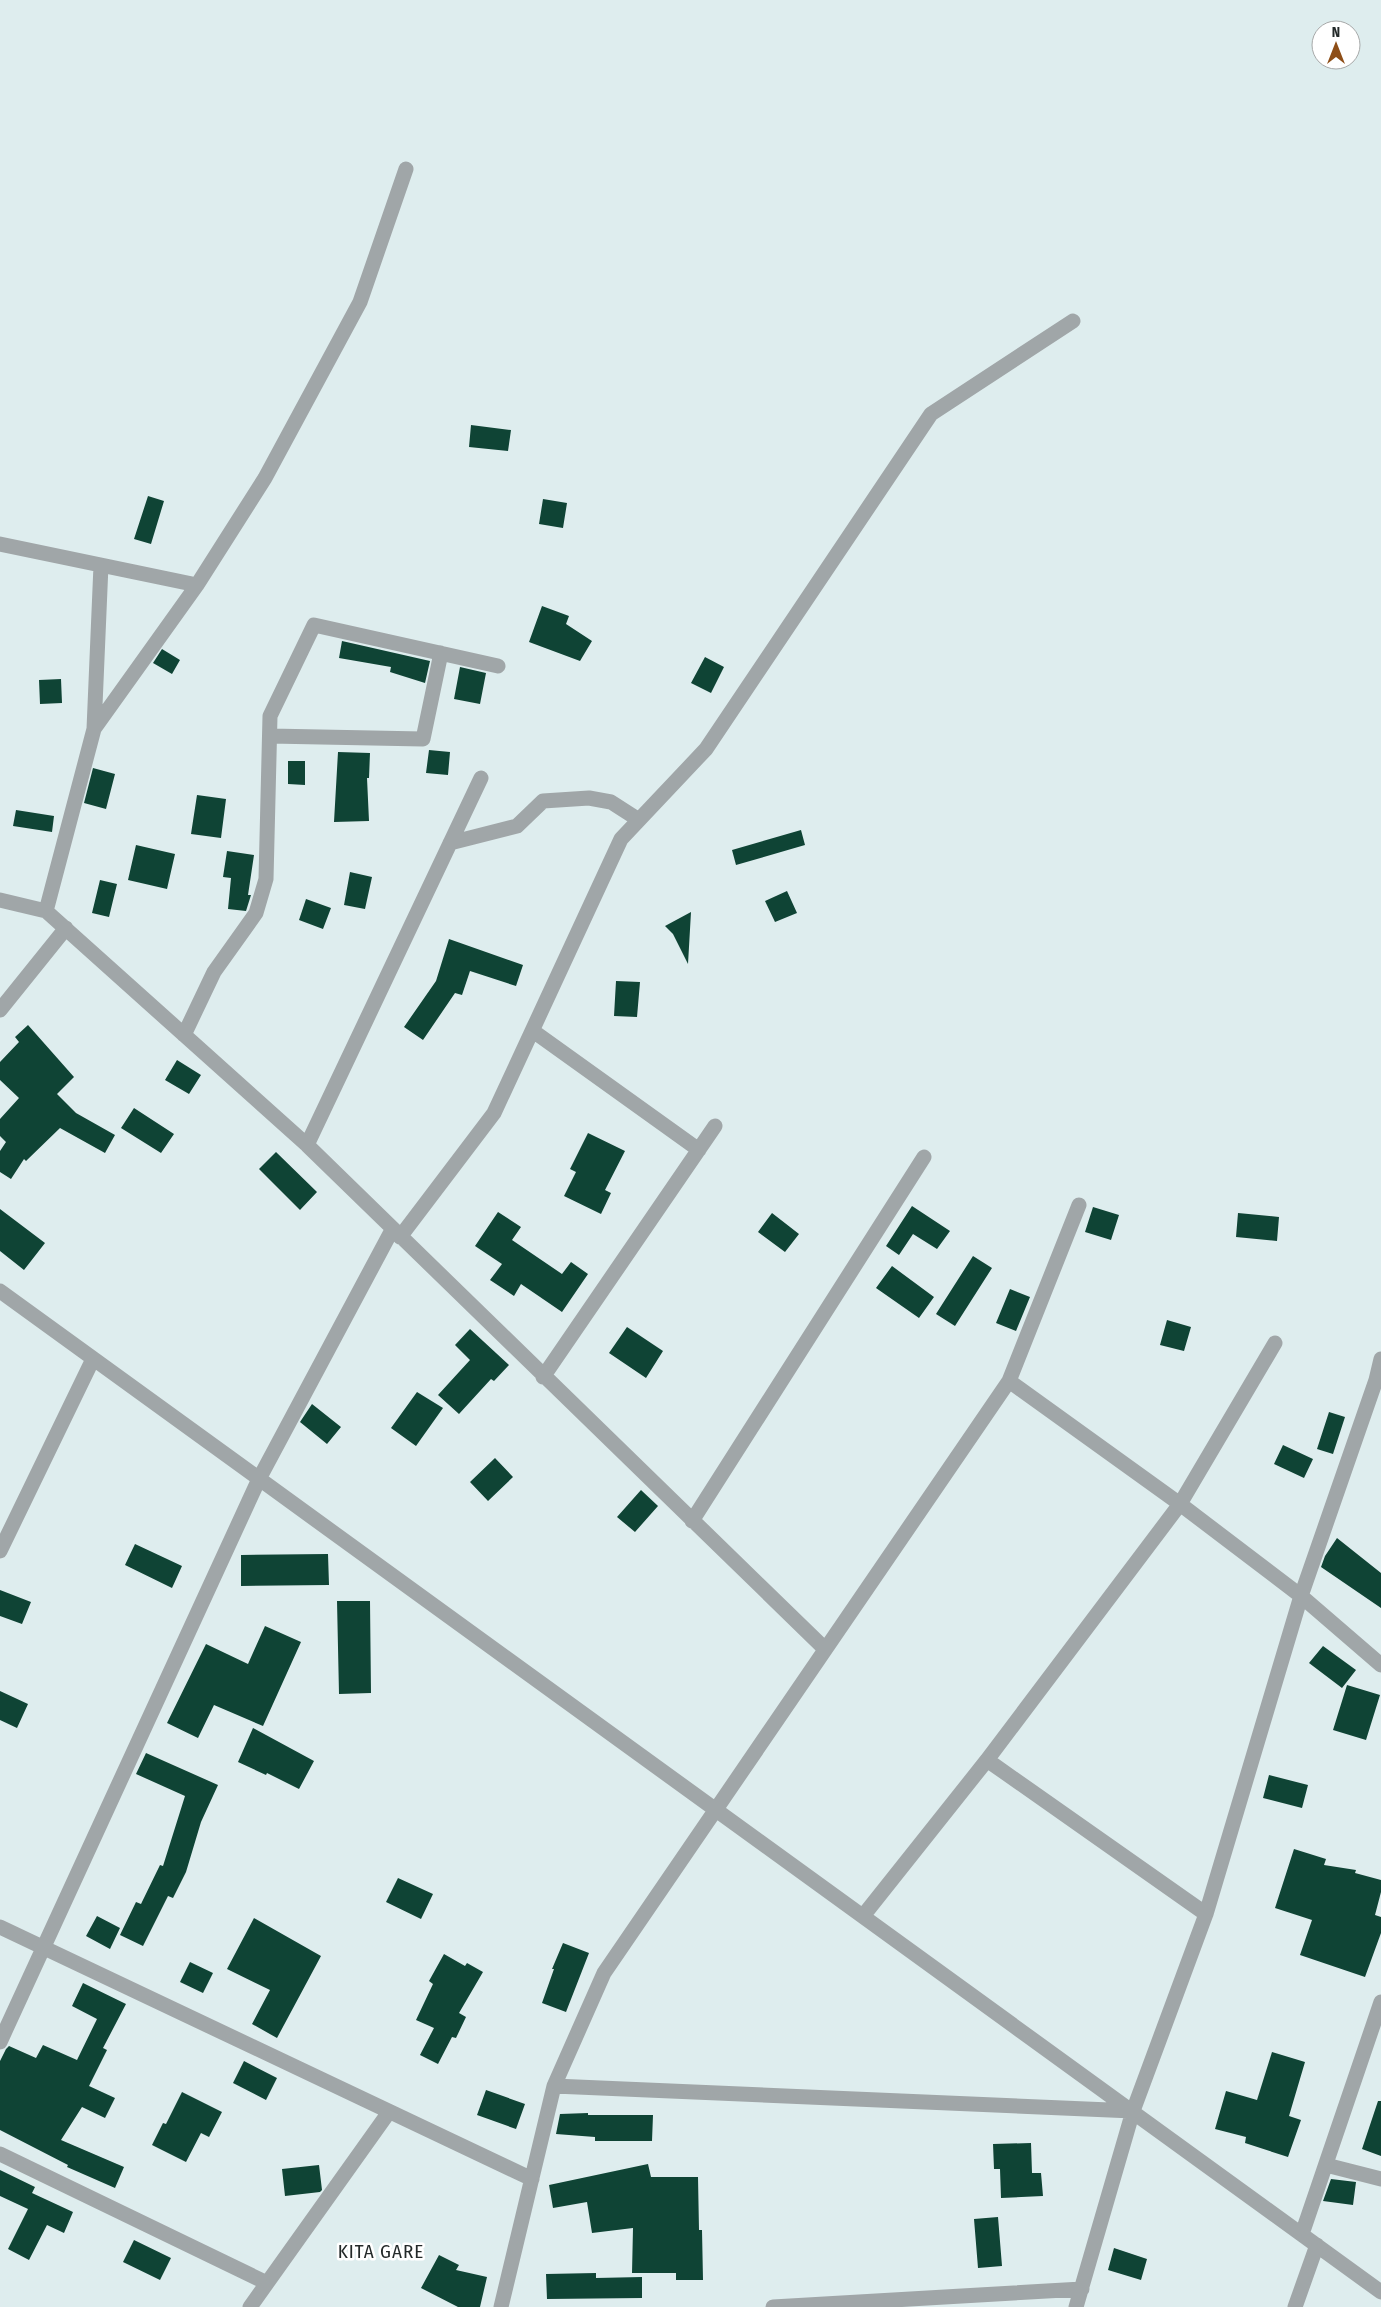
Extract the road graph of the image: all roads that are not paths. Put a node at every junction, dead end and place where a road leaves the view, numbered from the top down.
1 (406, 169) dead end
2 (1073, 321) dead end
3 (0, 544) edge
4 (101, 565) junction
5 (197, 585) junction
6 (441, 653) junction
7 (498, 666) dead end
8 (94, 729) junction
9 (270, 736) junction
10 (481, 778) dead end
11 (639, 820) junction
12 (450, 843) junction
13 (0, 900) edge
14 (46, 912) junction
15 (66, 928) junction
16 (0, 1010) edge
17 (532, 1031) junction
18 (184, 1035) junction
19 (715, 1126) dead end
20 (307, 1145) junction
21 (699, 1150) junction
22 (924, 1157) dead end
23 (1079, 1205) dead end
24 (396, 1234) junction
25 (0, 1291) edge
26 (1275, 1343) dead end
27 (93, 1359) junction
28 (1381, 1359) edge
29 (544, 1377) junction
30 (1009, 1381) junction
31 (259, 1479) junction
32 (1180, 1504) junction
33 (692, 1521) junction
34 (0, 1551) edge
35 (1301, 1596) junction
36 (825, 1649) junction
37 (1381, 1665) edge
38 (987, 1760) junction
39 (715, 1808) junction
40 (1206, 1914) junction
41 (864, 1916) junction
42 (0, 1927) edge
43 (43, 1948) junction
44 (1381, 2002) edge
45 (0, 2042) edge
46 (554, 2086) junction
47 (1133, 2111) junction
48 (389, 2112) junction
49 (0, 2154) edge
50 (1326, 2164) junction
51 (532, 2178) junction
52 (1381, 2179) edge
53 (1302, 2234) junction
54 (1317, 2245) junction
55 (267, 2283) junction
56 (1082, 2289) junction
57 (1381, 2292) edge
58 (906, 2303) edge
59 (250, 2307) edge
60 (501, 2307) edge
61 (773, 2307) edge
62 (1076, 2307) edge
63 (1295, 2307) edge

1 - 5 street
2 - 11 street
3 - 4 street
4 - 5 street
4 - 8 street
5 - 8 street
6 - 7 street
6 - 9 street
6 - 9 street
8 - 14 street
9 - 18 street
10 - 12 street
11 - 12 street
11 - 17 street
12 - 20 street
13 - 14 street
14 - 15 street
15 - 16 street
15 - 18 street
17 - 21 street
17 - 24 street
18 - 20 street
19 - 21 street
20 - 24 street
21 - 29 street
22 - 33 street
23 - 30 street
24 - 29 street
24 - 31 street
25 - 27 street
26 - 32 street
27 - 31 street
27 - 34 street
28 - 35 street
29 - 33 street
30 - 32 street
30 - 36 street
31 - 39 street
31 - 43 street
32 - 35 street
32 - 38 street
33 - 36 street
35 - 37 street
35 - 40 street
36 - 39 street
38 - 40 street
38 - 41 street
39 - 41 street
39 - 46 street
40 - 47 street
41 - 47 street
42 - 43 street
43 - 45 street
43 - 48 street
44 - 50 street
46 - 47 street
46 - 51 street
47 - 53 street
47 - 56 street
48 - 51 street
48 - 55 street
49 - 55 street
50 - 52 street
50 - 53 street
51 - 60 street
53 - 54 street
54 - 57 street
54 - 63 street
55 - 59 street
56 - 58 street
56 - 62 street
58 - 61 street

